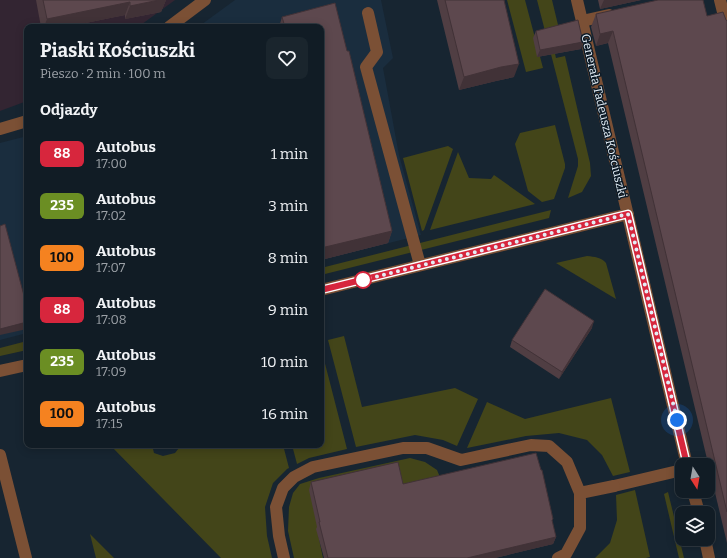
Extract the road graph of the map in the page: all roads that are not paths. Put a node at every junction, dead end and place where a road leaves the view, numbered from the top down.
1 (205, 0) edge
2 (577, 0) edge
3 (720, 0) edge
4 (623, 12) edge
5 (368, 13) dead end
6 (582, 21) junction
7 (173, 24) edge
8 (727, 28) edge
9 (24, 122) edge
10 (0, 129) edge
11 (628, 214) junction
12 (420, 265) junction
13 (324, 289) edge
14 (24, 366) edge
15 (0, 371) edge
16 (0, 455) edge
17 (685, 458) edge
18 (675, 472) edge
19 (580, 493) junction
20 (706, 546) edge
21 (26, 558) edge
22 (284, 558) edge
23 (558, 558) edge
24 (709, 558) edge

1 - 7 street
2 - 6 street, Generała Tadeusza Kościuszki
3 - 8 street
4 - 6 street
5 - 12 street
6 - 11 street, Generała Tadeusza Kościuszki
9 - 10 street
11 - 12 street
11 - 17 street, Generała Tadeusza Kościuszki
12 - 13 street
14 - 15 street
16 - 21 street
18 - 19 street
19 - 22 street
19 - 23 street
20 - 24 street

